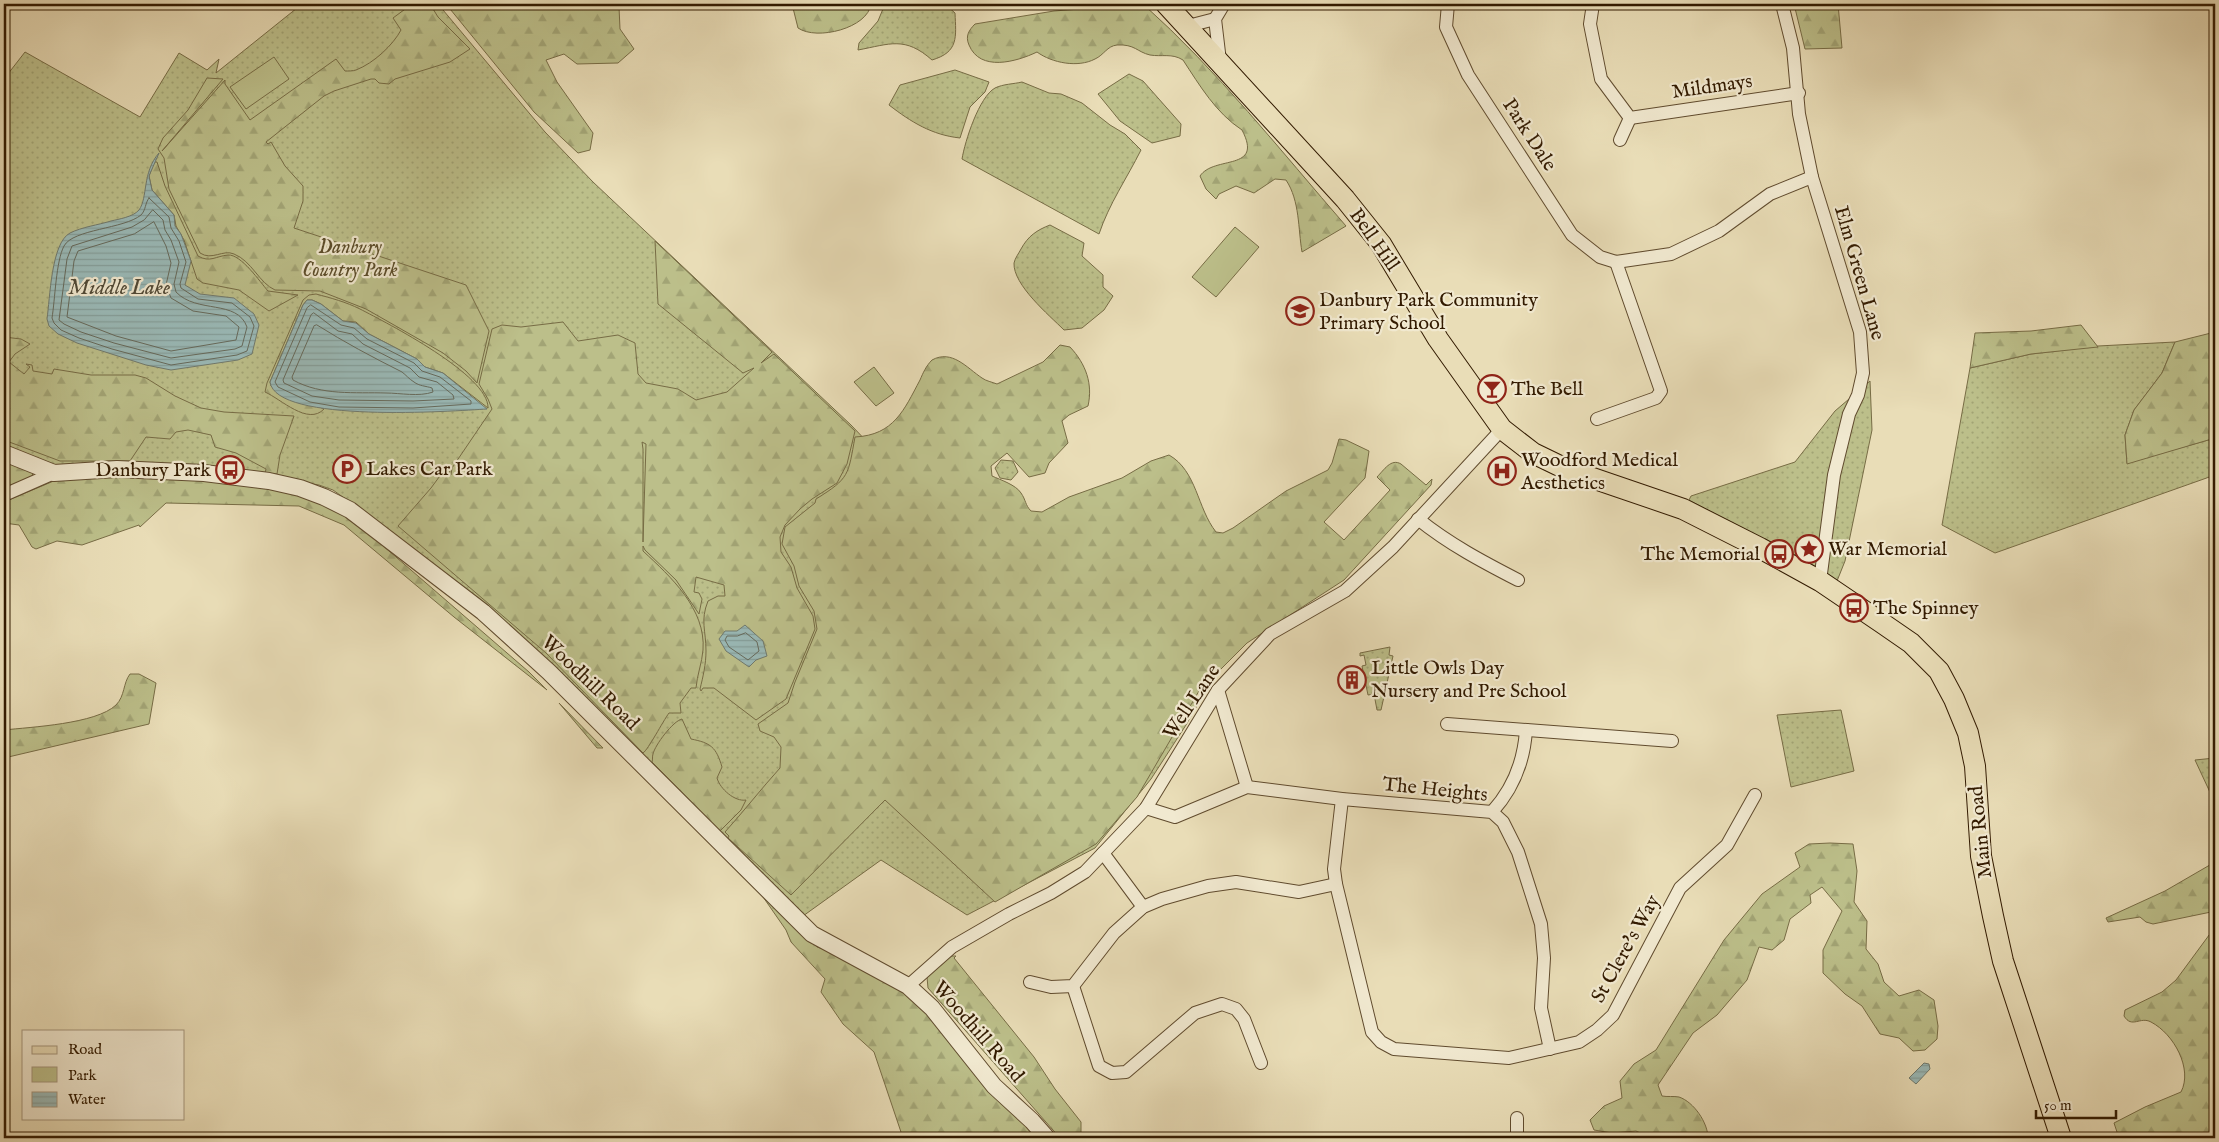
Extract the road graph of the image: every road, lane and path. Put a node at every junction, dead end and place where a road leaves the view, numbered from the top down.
1 (1166, 4) edge
2 (1224, 4) edge
3 (1448, 4) edge
4 (1593, 4) edge
5 (1782, 4) edge
6 (1215, 19) junction
7 (1188, 26) junction
8 (1220, 61) junction
9 (1799, 93) junction
10 (1630, 118) junction
11 (1620, 140) dead end
12 (1812, 177) junction
13 (1616, 262) junction
14 (1597, 419) dead end
15 (1502, 429) junction
16 (4, 453) edge
17 (54, 473) junction
18 (4, 495) edge
19 (1418, 519) junction
20 (1518, 580) dead end
21 (1820, 582) junction
22 (1218, 690) junction
23 (1447, 724) dead end
24 (1526, 730) junction
25 (1672, 741) dead end
26 (1247, 787) junction
27 (1755, 795) dead end
28 (1342, 798) junction
29 (1146, 808) junction
30 (1492, 812) junction
31 (1103, 853) junction
32 (1336, 884) junction
33 (1143, 907) junction
34 (1030, 982) dead end
35 (908, 986) junction
36 (1073, 986) junction
37 (1550, 1049) junction
38 (1261, 1063) dead end
39 (1517, 1118) dead end
40 (1047, 1138) edge
41 (1517, 1138) edge
42 (2061, 1138) edge

1 - 7 main road
2 - 6 street
3 - 13 street, Park Dale
4 - 10 street
5 - 9 street, Elm Green Lane
6 - 7 street
6 - 8 street
7 - 8 main road, Bell Hill
8 - 15 main road, Bell Hill
9 - 10 street, Mildmays
9 - 12 street, Elm Green Lane
10 - 11 street
12 - 13 street
12 - 21 street, Elm Green Lane
13 - 14 street
15 - 19 street, Well Lane
15 - 21 main road, Bell Hill
16 - 17 street, Woodhill Road
17 - 18 street
17 - 35 street, Woodhill Road
19 - 20 street
19 - 22 street, Well Lane
21 - 42 main road, Main Road
22 - 26 street
22 - 29 street, Well Lane
23 - 24 street
24 - 25 street
24 - 30 street
26 - 28 street, The Heights
26 - 29 street, The Heights
27 - 37 street, St Clere's Way
28 - 30 street, The Heights
28 - 32 street, St Clere's Way
29 - 31 street, Well Lane
30 - 37 street, The Heights
31 - 33 street
31 - 35 street, Well Lane
32 - 33 street
32 - 37 street, St Clere's Way
33 - 36 street
34 - 36 street
35 - 40 street, Woodhill Road
36 - 38 street
39 - 41 street

